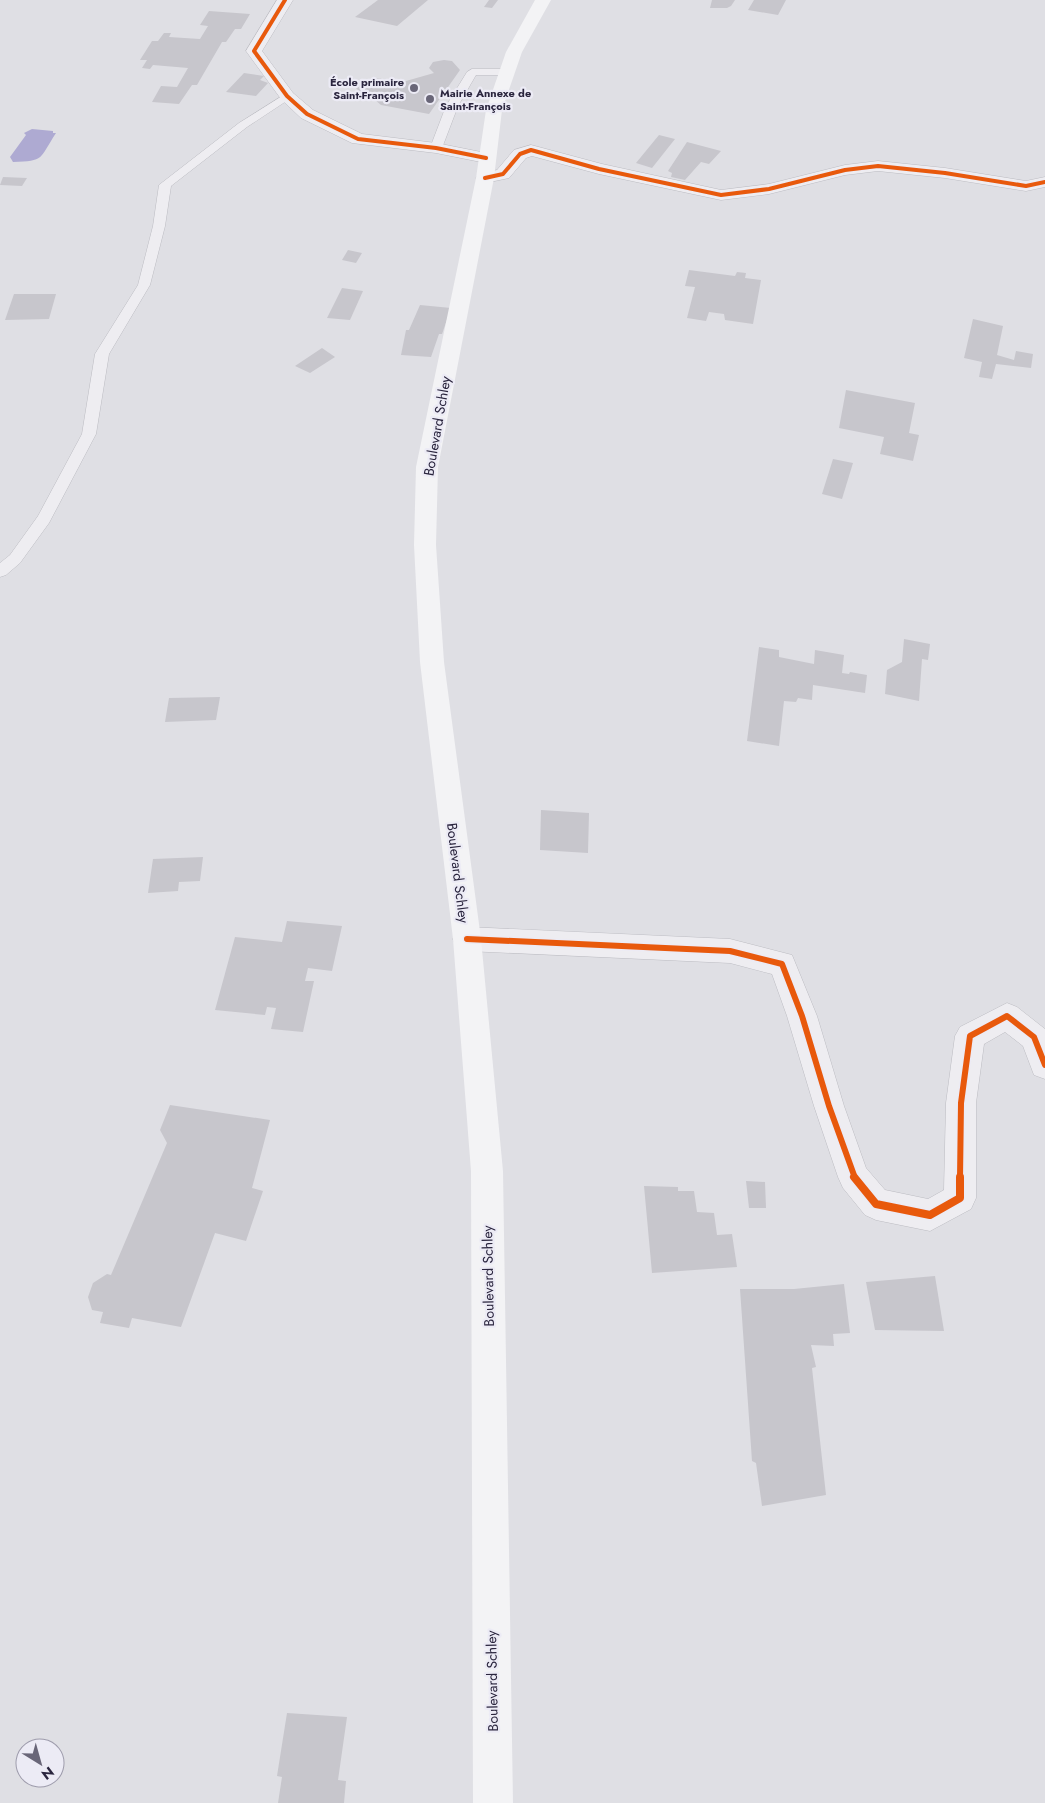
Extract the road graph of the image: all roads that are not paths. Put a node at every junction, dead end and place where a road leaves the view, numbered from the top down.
1 (286, 0) edge
2 (543, 0) edge
3 (507, 72) junction
4 (287, 96) junction
5 (436, 148) junction
6 (486, 168) junction
7 (1045, 182) edge
8 (0, 571) edge
9 (467, 939) junction
10 (1045, 1065) edge
11 (493, 1803) edge

1 - 4 street
2 - 3 main road, Boulevard Schley
3 - 5 lane
3 - 6 main road, Boulevard Schley
4 - 5 street
4 - 8 lane
5 - 6 street
6 - 7 street
6 - 9 main road, Boulevard Schley
9 - 10 street
9 - 11 main road, Boulevard Schley

